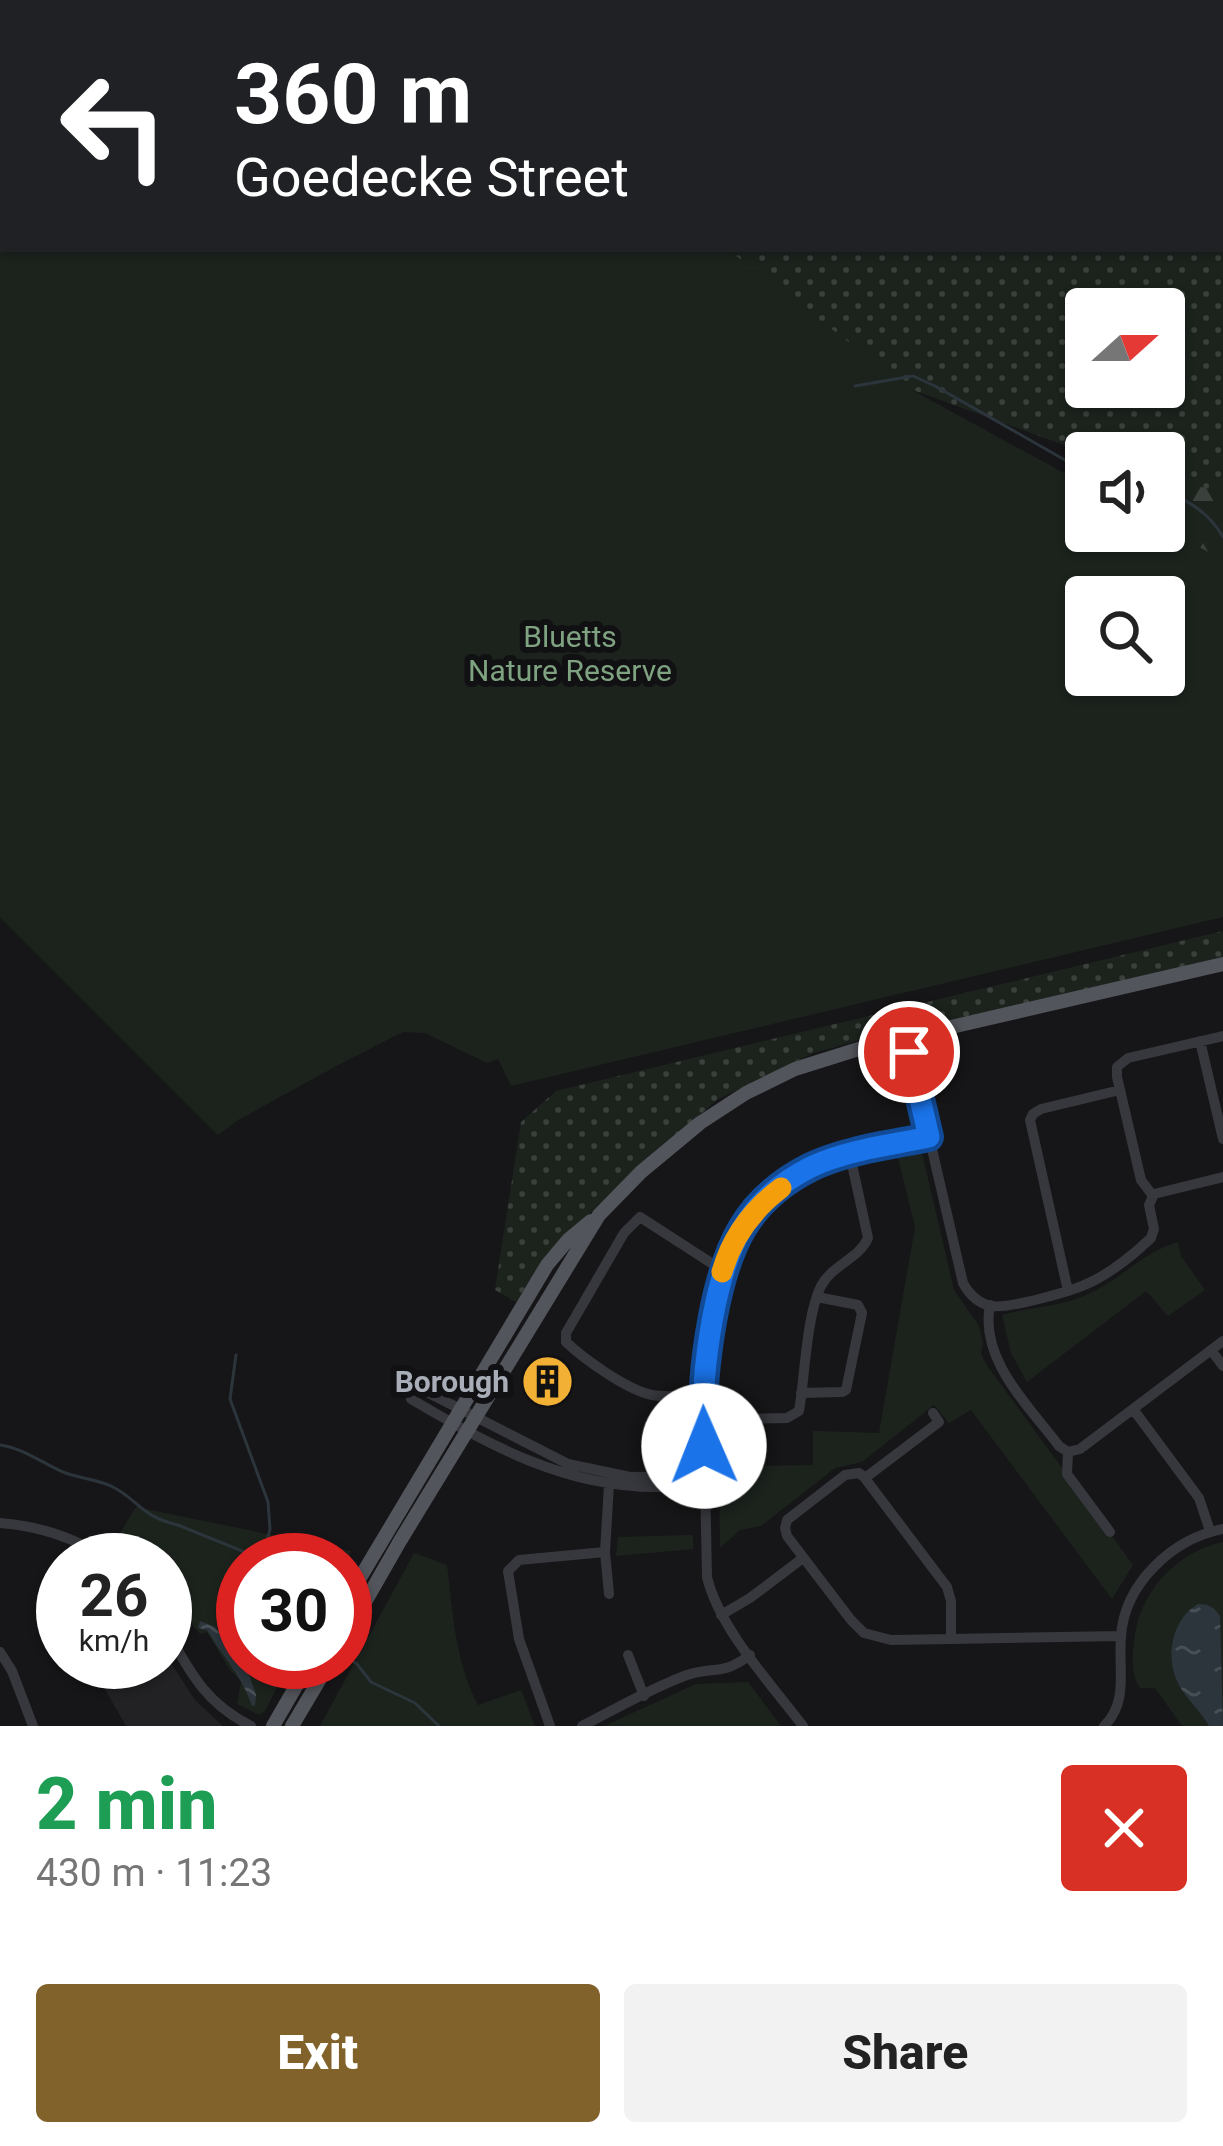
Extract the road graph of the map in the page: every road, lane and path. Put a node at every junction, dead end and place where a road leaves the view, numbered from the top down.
1 (1223, 964) edge
2 (1223, 1036) edge
3 (906, 1037) junction
4 (1201, 1042) junction
5 (1120, 1090) junction
6 (929, 1137) junction
7 (1223, 1139) edge
8 (850, 1155) junction
9 (1223, 1177) edge
10 (1153, 1196) junction
11 (599, 1215) junction
12 (722, 1270) junction
13 (1068, 1291) junction
14 (818, 1297) junction
15 (990, 1305) junction
16 (1223, 1341) edge
17 (1211, 1350) junction
18 (1223, 1366) edge
19 (414, 1393) dead end
20 (801, 1393) junction
21 (703, 1395) junction
22 (1133, 1409) junction
23 (933, 1413) dead end
24 (457, 1417) junction
25 (703, 1420) junction
26 (472, 1425) junction
27 (1068, 1452) junction
28 (866, 1478) junction
29 (609, 1484) junction
30 (0, 1523) edge
31 (1217, 1530) edge
32 (1110, 1532) dead end
33 (56, 1533) edge
34 (605, 1552) junction
35 (803, 1558) junction
36 (372, 1559) edge
37 (372, 1591) edge
38 (609, 1594) dead end
39 (721, 1615) junction
40 (1121, 1636) junction
41 (951, 1639) junction
42 (0, 1652) edge
43 (628, 1655) dead end
44 (749, 1655) junction
45 (192, 1671) edge
46 (299, 1689) edge
47 (306, 1689) edge
48 (644, 1696) junction
49 (293, 1705) junction
50 (33, 1726) edge
51 (251, 1726) edge
52 (274, 1726) edge
53 (292, 1726) edge
54 (550, 1726) edge
55 (582, 1726) edge
56 (803, 1726) edge
57 (1104, 1726) edge

1 - 3 main road
2 - 4 street
3 - 6 street
3 - 11 main road
4 - 5 street
4 - 7 street
5 - 10 street
5 - 13 street
6 - 8 street
6 - 15 street
8 - 12 street
8 - 14 street
9 - 10 street
10 - 13 street
11 - 24 main road
11 - 26 main road
12 - 21 street
12 - 21 street
13 - 15 street
14 - 20 street
14 - 20 street
15 - 27 street
16 - 17 street
17 - 18 street
17 - 22 street
19 - 24 street
20 - 25 street
21 - 25 street
22 - 27 street
22 - 31 street
23 - 28 street
24 - 26 street
24 - 36 main road
25 - 39 street
26 - 29 street
26 - 29 street
26 - 37 main road
27 - 32 street
28 - 35 street
28 - 41 street
29 - 34 street
30 - 33 street
31 - 40 street
34 - 38 street
34 - 54 street
35 - 39 street
35 - 41 street
39 - 44 street
40 - 41 street
40 - 57 street
42 - 50 street
43 - 48 street
44 - 48 street
44 - 56 street
45 - 51 street
46 - 49 main road
47 - 49 main road
48 - 55 street
49 - 52 main road
49 - 53 main road

